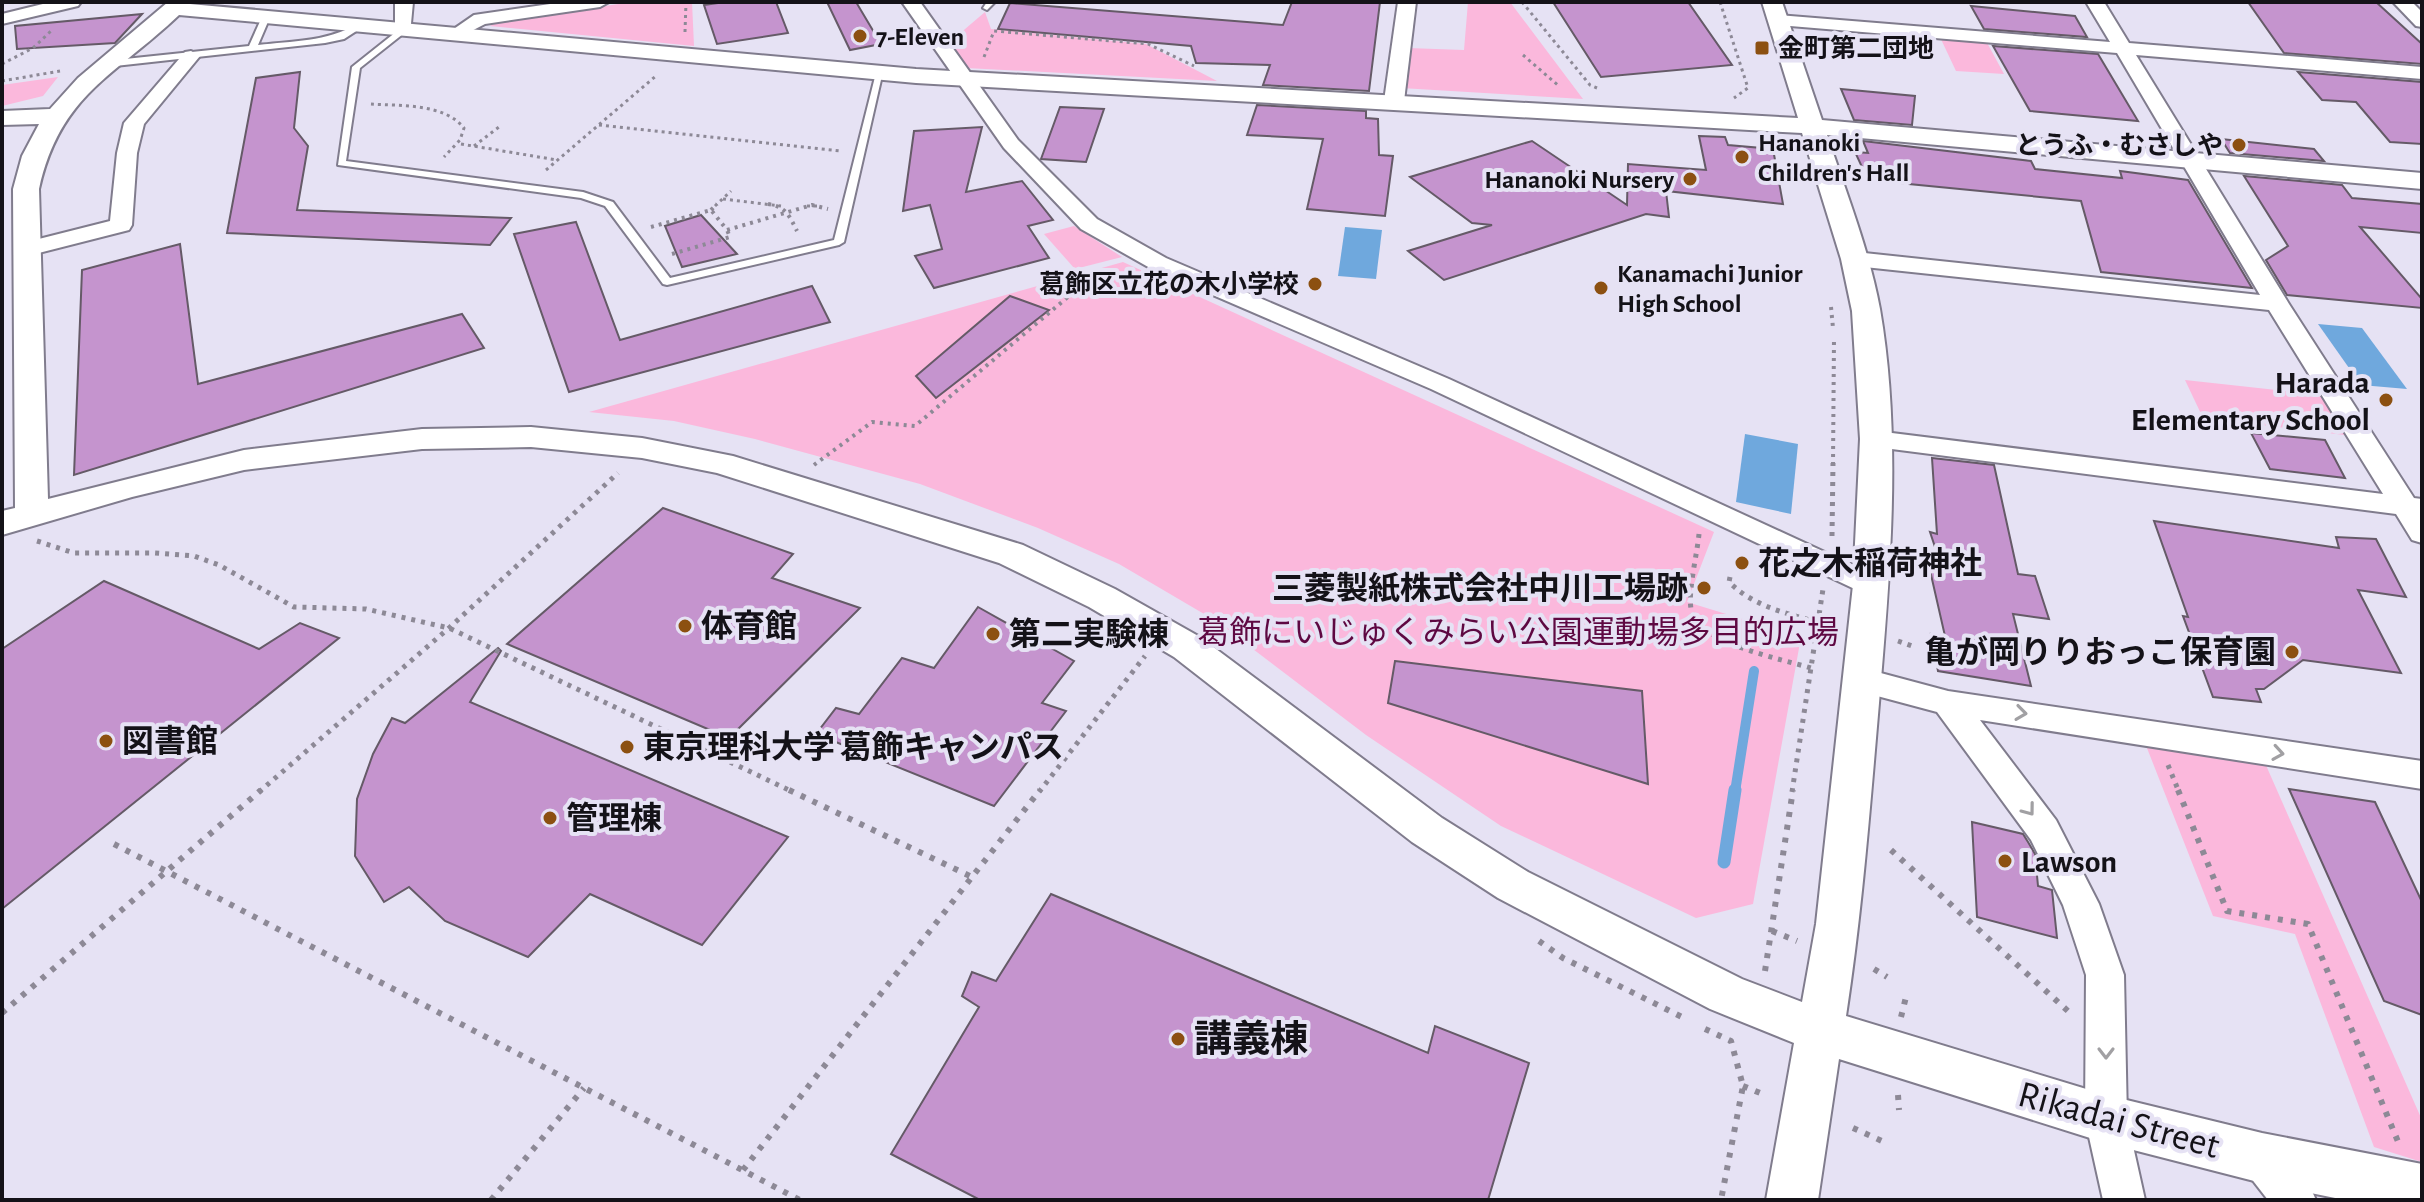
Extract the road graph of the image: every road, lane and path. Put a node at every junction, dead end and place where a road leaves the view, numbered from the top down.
1 (72, 2) edge
2 (404, 2) edge
3 (600, 2) edge
4 (911, 2) edge
5 (1407, 2) edge
6 (1522, 2) edge
7 (1720, 2) edge
8 (2095, 2) edge
9 (2402, 2) edge
10 (177, 5) edge
11 (31, 7) edge
12 (1775, 11) edge
13 (266, 17) junction
14 (2, 19) edge
15 (2422, 22) edge
16 (55, 26) dead end
17 (360, 26) junction
18 (404, 30) junction
19 (454, 35) junction
20 (252, 49) junction
21 (2124, 49) junction
22 (1523, 55) dead end
23 (191, 56) junction
24 (679, 56) junction
25 (984, 58) dead end
26 (108, 63) junction
27 (2, 64) edge
28 (1200, 69) dead end
29 (880, 73) junction
30 (2422, 73) edge
31 (963, 79) junction
32 (2, 81) edge
33 (1602, 90) dead end
34 (1568, 93) dead end
35 (1721, 97) dead end
36 (1394, 101) junction
37 (350, 107) junction
38 (53, 116) junction
39 (2, 118) edge
40 (599, 125) junction
41 (1814, 126) junction
42 (499, 127) dead end
43 (461, 144) junction
44 (474, 147) junction
45 (860, 153) junction
46 (557, 160) junction
47 (2193, 160) junction
48 (423, 174) junction
49 (2422, 181) edge
50 (527, 187) junction
51 (731, 191) dead end
52 (723, 199) junction
53 (711, 210) junction
54 (787, 211) junction
55 (846, 214) junction
56 (727, 230) junction
57 (631, 233) junction
58 (27, 249) junction
59 (806, 250) junction
60 (1855, 259) junction
61 (651, 261) junction
62 (1158, 263) junction
63 (1829, 292) dead end
64 (2277, 304) junction
65 (1876, 439) junction
66 (814, 465) dead end
67 (610, 466) dead end
68 (2414, 507) edge
69 (1702, 509) junction
70 (29, 531) edge
71 (2422, 533) edge
72 (1832, 542) dead end
73 (1825, 576) dead end
74 (1730, 577) dead end
75 (1871, 585) junction
76 (1819, 611) junction
77 (1828, 614) dead end
78 (1817, 622) junction
79 (449, 628) junction
80 (1897, 641) dead end
81 (1912, 646) dead end
82 (1133, 648) dead end
83 (1146, 656) junction
84 (1158, 665) dead end
85 (1811, 668) junction
86 (1862, 680) junction
87 (1948, 703) junction
88 (2155, 734) junction
89 (2422, 775) edge
90 (114, 844) dead end
91 (1891, 850) dead end
92 (163, 872) junction
93 (972, 877) junction
94 (1772, 931) junction
95 (1538, 940) dead end
96 (1809, 946) dead end
97 (1874, 969) dead end
98 (1752, 977) dead end
99 (1887, 977) dead end
100 (1906, 997) dead end
101 (2, 1013) edge
102 (1689, 1020) dead end
103 (1899, 1022) dead end
104 (2081, 1024) dead end
105 (1703, 1027) dead end
106 (1821, 1031) junction
107 (1743, 1086) junction
108 (584, 1088) junction
109 (1898, 1089) dead end
110 (1765, 1095) dead end
111 (1899, 1110) dead end
112 (2106, 1119) junction
113 (1853, 1128) dead end
114 (1882, 1141) dead end
115 (2262, 1158) junction
116 (743, 1170) junction
117 (2420, 1189) edge
118 (491, 1200) edge
119 (800, 1200) edge
120 (1721, 1200) edge
121 (1792, 1200) edge
122 (2124, 1200) edge
123 (2295, 1200) edge

1 - 11 street
2 - 18 street
3 - 19 street
4 - 31 street
5 - 36 street
6 - 33 path
7 - 35 path
8 - 21 street
9 - 15 street
10 - 13 street
10 - 26 street
11 - 14 street
12 - 21 street
12 - 41 street
13 - 17 street
13 - 20 lane
16 - 27 path
17 - 18 street
17 - 20 lane
18 - 19 street
18 - 37 lane
19 - 24 street
20 - 23 lane
21 - 30 street
21 - 47 street
22 - 34 path
23 - 26 lane
23 - 58 street
24 - 29 street
24 - 40 path
25 - 28 path
26 - 32 path
26 - 38 street
29 - 31 street
29 - 45 lane
31 - 36 street
31 - 62 street
36 - 41 street
37 - 43 path
37 - 48 lane
38 - 39 street
38 - 58 street
40 - 45 path
40 - 46 path
41 - 47 street
41 - 60 street
42 - 44 path
43 - 44 path
43 - 48 path
44 - 46 path
45 - 55 lane
46 - 50 path
47 - 49 street
47 - 64 street
48 - 50 lane
50 - 57 lane
51 - 52 path
52 - 53 path
52 - 54 path
53 - 56 path
53 - 57 path
54 - 55 path
54 - 56 path
54 - 59 path
55 - 59 lane
56 - 61 path
57 - 61 lane
58 - 70 street
59 - 61 lane
60 - 64 street
60 - 65 street
62 - 66 path
62 - 69 street
63 - 72 path
64 - 68 street
65 - 68 street
65 - 75 street
67 - 79 path
68 - 71 street
69 - 75 street
69 - 85 path
70 - 79 path
70 - 106 street, Rikadai Street
73 - 76 path
74 - 78 path
75 - 86 street
76 - 77 path
76 - 78 path
78 - 85 path
79 - 92 path
79 - 93 path
80 - 81 path
82 - 83 path
83 - 84 path
83 - 93 path
85 - 94 path
86 - 87 street
86 - 106 street
87 -> 88 street
87 -> 112 street
88 -> 89 street
88 - 117 path
90 - 92 path
91 - 104 path
92 - 101 path
92 - 108 path
93 - 116 path
94 - 96 path
94 - 98 path
95 - 102 path
97 - 99 path
100 - 103 path
105 - 107 path
106 - 112 street, Rikadai Street
106 - 121 street
107 - 110 path
107 - 120 path
108 - 116 path
108 - 118 path
109 - 111 path
112 - 115 street, Rikadai Street
112 - 122 street
113 - 114 path
115 - 117 street, Rikadai Street
115 - 123 street
116 - 119 path

